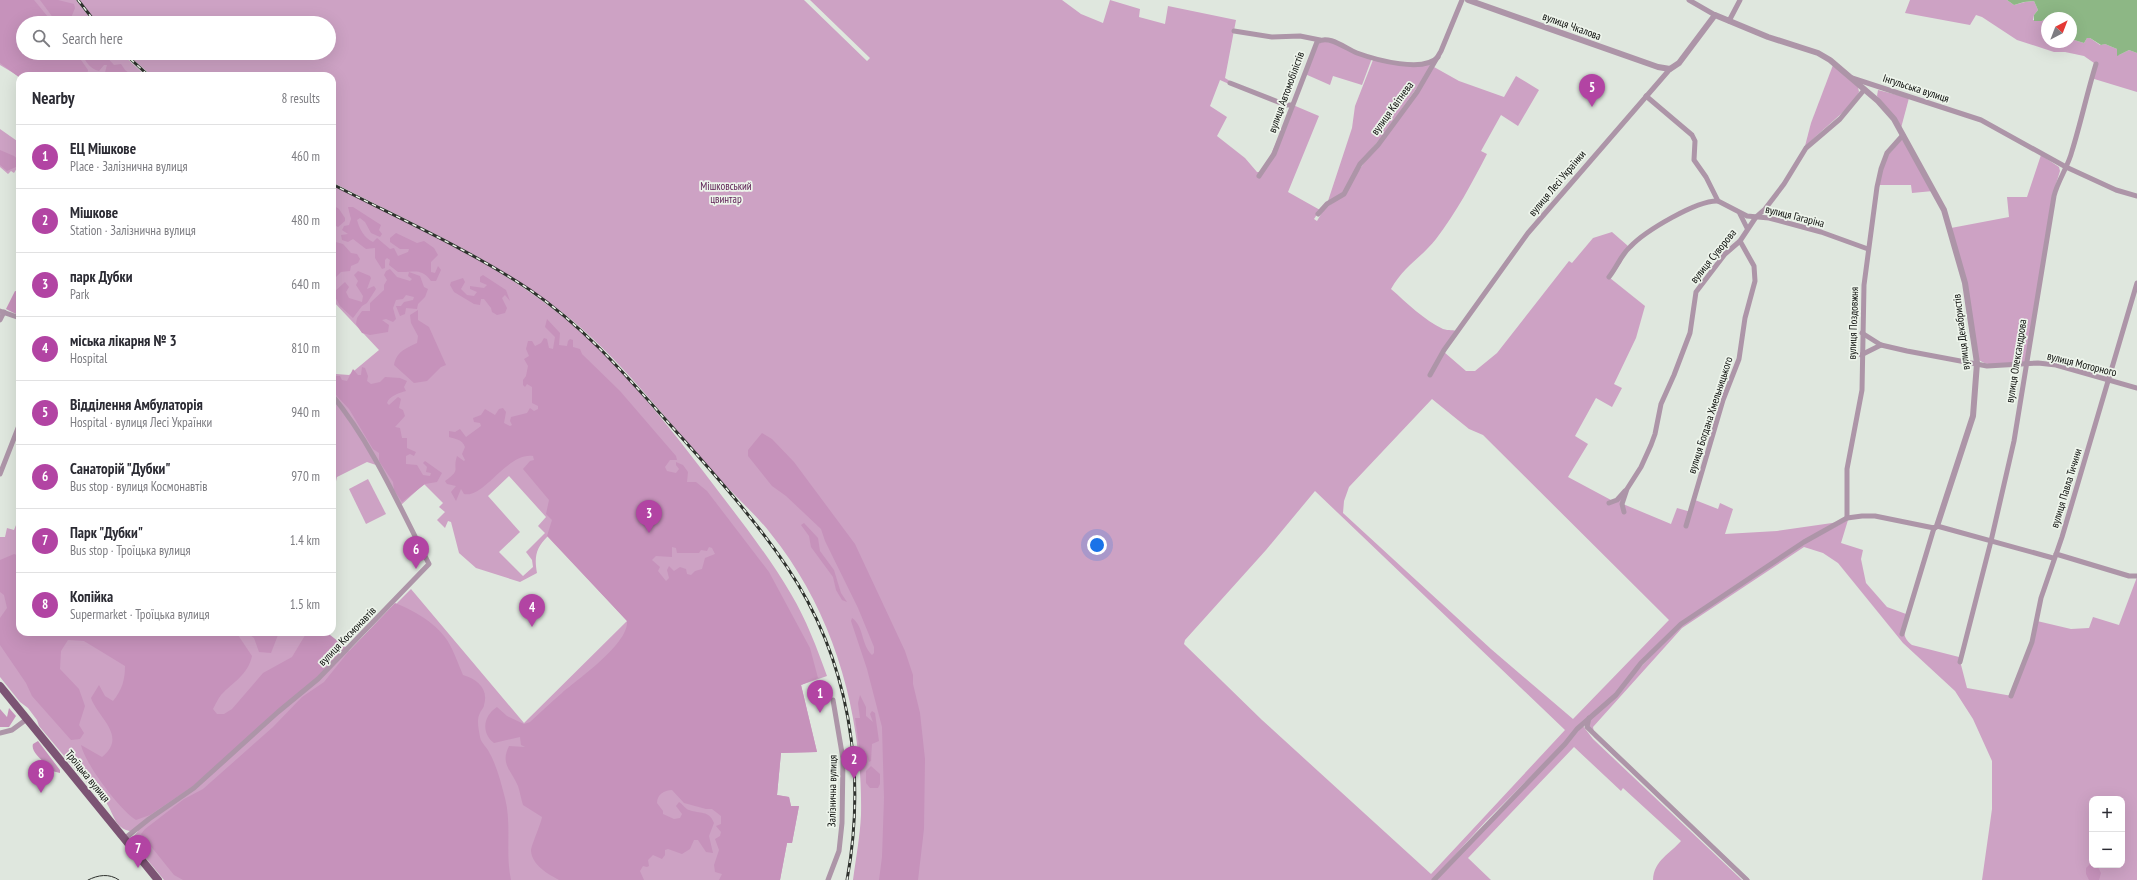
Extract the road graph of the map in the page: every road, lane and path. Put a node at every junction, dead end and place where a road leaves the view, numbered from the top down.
1 (1462, 0) edge
2 (1468, 0) edge
3 (1689, 0) edge
4 (1740, 0) edge
5 (1715, 15) junction
6 (1729, 21) junction
7 (1234, 31) dead end
8 (1320, 40) junction
9 (1438, 57) junction
10 (2096, 64) dead end
11 (1670, 69) junction
12 (1847, 76) junction
13 (1230, 83) dead end
14 (1864, 90) junction
15 (1646, 96) junction
16 (1291, 105) junction
17 (1903, 135) junction
18 (2066, 167) junction
19 (1259, 176) dead end
20 (2137, 196) edge
21 (1718, 201) junction
22 (1318, 214) dead end
23 (1740, 214) junction
24 (1756, 217) junction
25 (1747, 228) junction
26 (1740, 241) junction
27 (1868, 249) junction
28 (1609, 277) dead end
29 (2137, 283) edge
30 (2, 311) edge
31 (16, 316) edge
32 (0, 320) edge
33 (1862, 333) junction
34 (1881, 345) junction
35 (1861, 355) junction
36 (1977, 363) junction
37 (2027, 364) junction
38 (1430, 376) dead end
39 (2108, 380) junction
40 (2137, 388) edge
41 (336, 401) edge
42 (16, 433) edge
43 (0, 474) edge
44 (1627, 489) junction
45 (1609, 503) dead end
46 (1624, 512) dead end
47 (1847, 518) junction
48 (1686, 526) dead end
49 (1936, 527) junction
50 (1991, 541) junction
51 (2054, 556) junction
52 (2137, 576) edge
53 (1902, 634) dead end
54 (1960, 662) dead end
55 (0, 686) edge
56 (2011, 696) dead end
57 (833, 700) dead end
58 (27, 719) junction
59 (1585, 725) junction
60 (0, 733) edge
61 (124, 839) junction
62 (158, 880) edge
63 (828, 880) edge
64 (1434, 880) edge
65 (1747, 880) edge

1 - 9 street, вулиця Квітнева
2 - 11 street, вулиця Чкалова
3 - 5 street, Інгульська вулиця
4 - 6 street
5 - 6 street, Інгульська вулиця
5 - 11 street, вулиця Лесі Українки
6 - 12 street, Інгульська вулиця
7 - 8 street
8 - 9 street
8 - 16 street, вулиця Автомобілістів
9 - 22 street, вулиця Квітнева
10 - 18 street, вулиця Олександрова
11 - 15 street, вулиця Лесі Українки
12 - 14 street, вулиця Декабристів
12 - 18 street, Інгульська вулиця
13 - 16 street
14 - 17 street, вулиця Декабристів
14 - 24 street, вулиця Суворова
15 - 21 street
15 - 38 street, вулиця Лесі Українки
16 - 19 street, вулиця Автомобілістів
17 - 27 street, вулиця Поздовжня
17 - 36 street, вулиця Декабристів
18 - 20 street, Інгульська вулиця
18 - 37 street, вулиця Олександрова
21 - 23 street, вулиця Гагаріна
21 - 28 street
23 - 24 street, вулиця Гагаріна
23 - 25 street
24 - 25 street, вулиця Суворова
24 - 27 street, вулиця Гагаріна
25 - 26 street, вулиця Суворова
26 - 44 street, вулиця Суворова
26 - 48 street, вулиця Богдана Хмельницького
27 - 33 street, вулиця Поздовжня
29 - 39 street, вулиця Павла Тичини
30 - 31 street
30 - 32 street
33 - 34 street, вулиця Моторного
33 - 35 street, вулиця Поздовжня
34 - 35 street
34 - 36 street, вулиця Моторного
35 - 47 street, вулиця Поздовжня
36 - 37 street, вулиця Моторного
36 - 49 street, вулиця Декабристів
37 - 39 street, вулиця Моторного
37 - 50 street, вулиця Олександрова
39 - 40 street, вулиця Моторного
39 - 51 street, вулиця Павла Тичини
41 - 61 street, вулиця Космонавтів
42 - 43 street
44 - 45 street, вулиця Суворова
44 - 46 street, вулиця Суворова
47 - 49 street
47 - 59 street
49 - 50 street
49 - 53 street, вулиця Декабристів
50 - 51 street
50 - 54 street, вулиця Олександрова
51 - 52 street
51 - 56 street, вулиця Павла Тичини
55 - 58 main road, Троїцька вулиця
57 - 63 street, Залізнична вулиця
58 - 60 street
58 - 61 main road, Троїцька вулиця
59 - 64 street
59 - 65 street
61 - 62 main road, Троїцька вулиця

